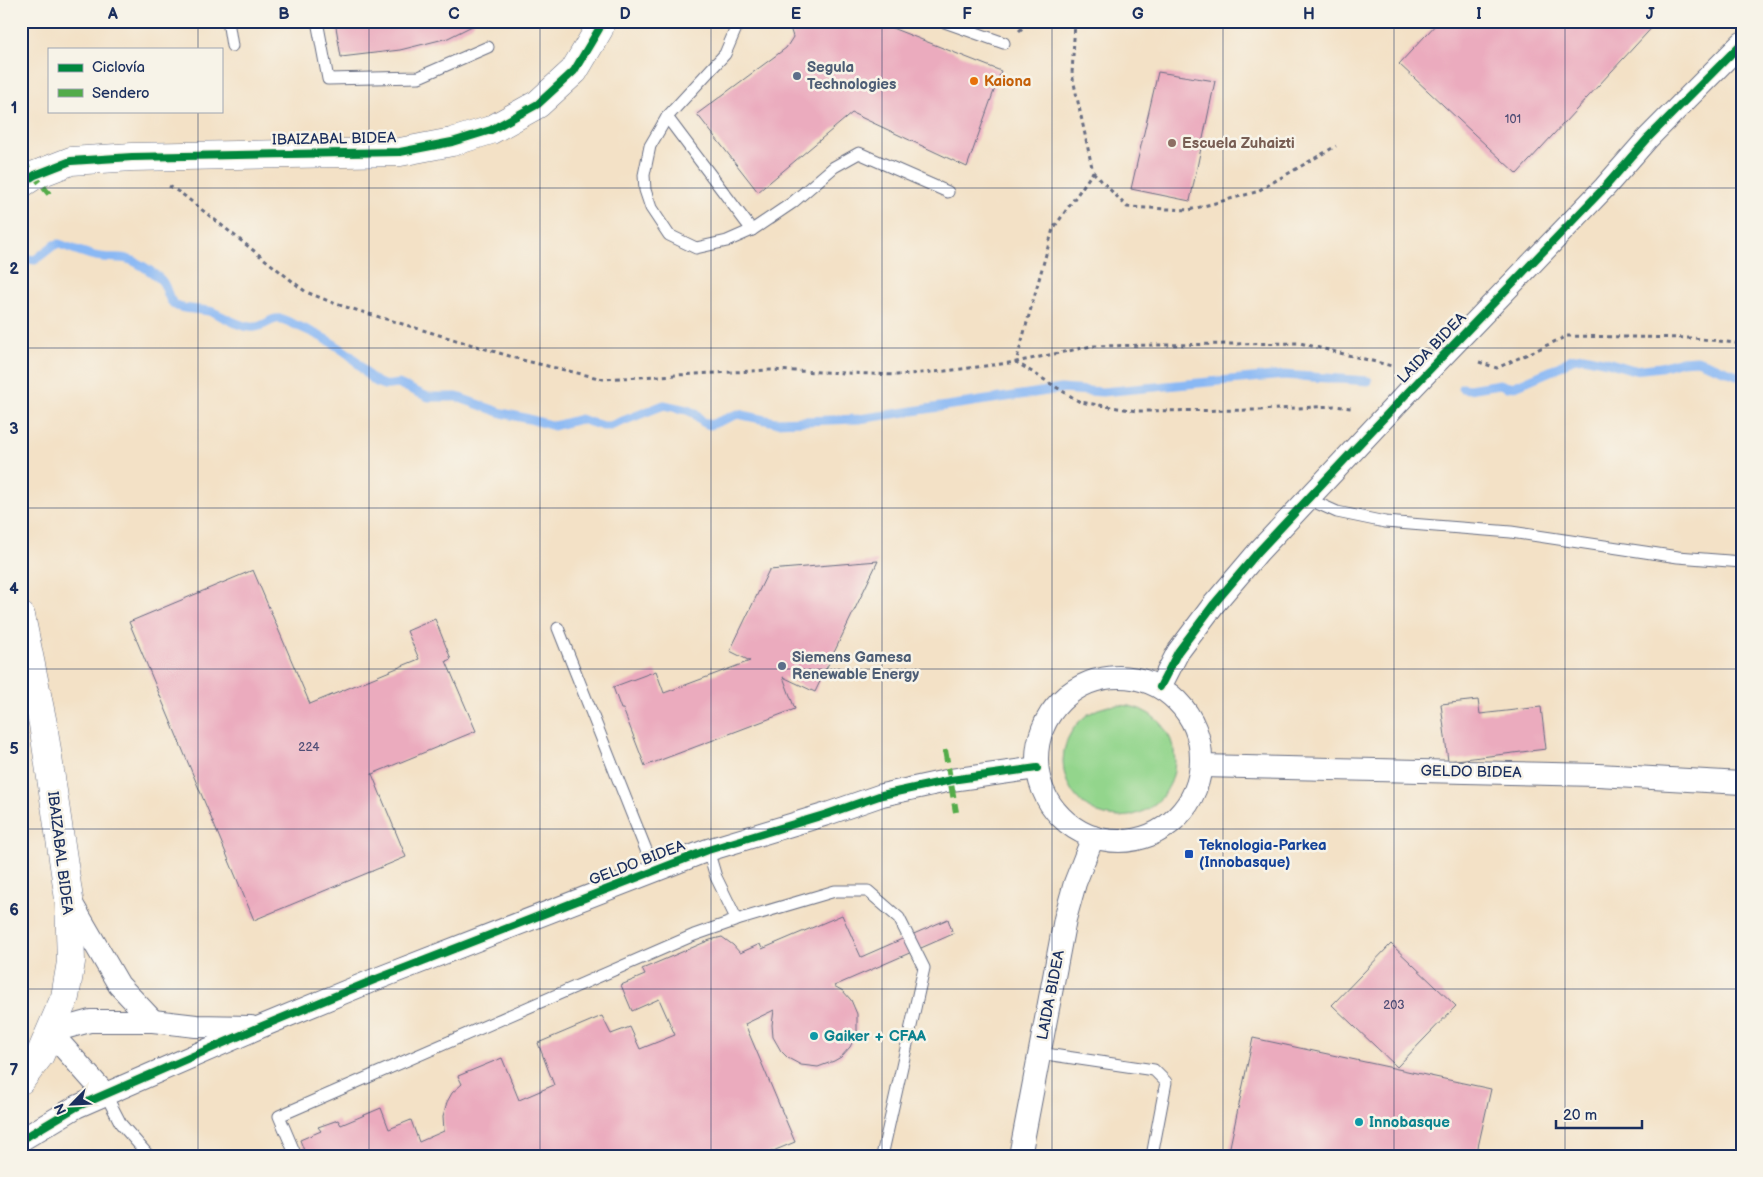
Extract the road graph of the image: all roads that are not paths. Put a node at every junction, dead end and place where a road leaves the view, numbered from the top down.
1 (228, 21) edge
2 (317, 21) edge
3 (601, 21) edge
4 (739, 21) edge
5 (942, 21) edge
6 (1004, 43) dead end
7 (1742, 44) edge
8 (232, 46) dead end
9 (488, 47) dead end
10 (667, 118) junction
11 (21, 184) edge
12 (948, 192) dead end
13 (752, 230) junction
14 (1308, 500) junction
15 (1742, 562) edge
16 (21, 616) edge
17 (558, 628) dead end
18 (1160, 687) junction
19 (1201, 766) junction
20 (1037, 768) junction
21 (1742, 783) edge
22 (1094, 837) junction
23 (708, 850) junction
24 (654, 870) junction
25 (68, 899) junction
26 (737, 920) junction
27 (152, 1021) junction
28 (260, 1027) junction
29 (50, 1032) junction
30 (1039, 1053) junction
31 (21, 1080) edge
32 (106, 1094) junction
33 (21, 1140) edge
34 (149, 1156) edge
35 (296, 1156) edge
36 (882, 1156) edge
37 (1020, 1156) edge
38 (1152, 1156) edge

1 - 8 lane
2 - 9 lane
3 - 11 street, IBAIZABAL BIDEA
4 - 10 lane
5 - 6 lane
7 - 14 street, LAIDA BIDEA
10 - 13 lane
10 - 13 lane
12 - 13 lane
14 - 15 lane
14 - 18 street, LAIDA BIDEA
16 - 25 street, IBAIZABAL BIDEA
17 - 24 lane
18 - 19 street
18 - 20 street
19 - 21 street, GELDO BIDEA
19 - 22 street
20 - 22 street
20 - 23 street, GELDO BIDEA
22 - 30 street, LAIDA BIDEA
23 - 24 street, GELDO BIDEA
23 - 26 lane
24 - 28 street, GELDO BIDEA
25 - 27 street
25 - 29 street, IBAIZABAL BIDEA
26 - 35 lane
26 - 36 lane
27 - 28 street
27 - 29 street
28 - 32 street, GELDO BIDEA
29 - 31 street, IBAIZABAL BIDEA
29 - 32 street
30 - 37 street, LAIDA BIDEA
30 - 38 lane
32 - 33 street, GELDO BIDEA
32 - 34 lane

